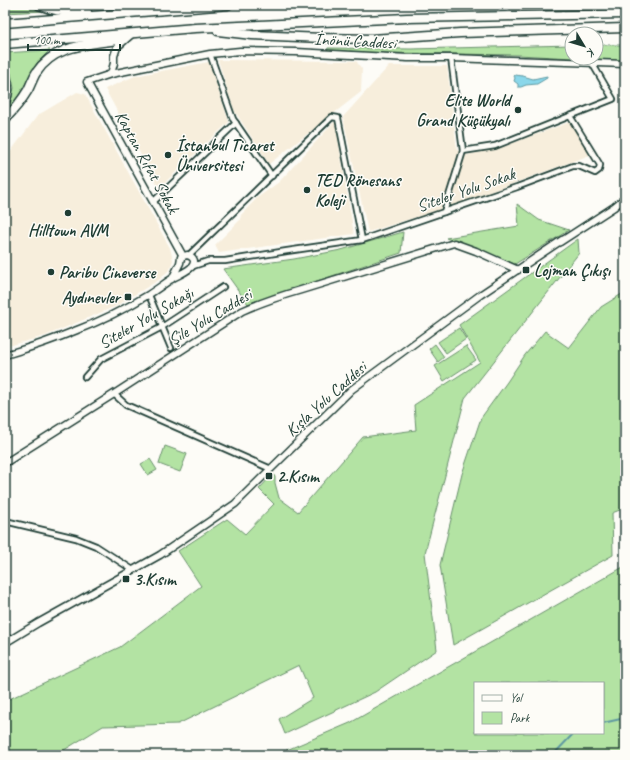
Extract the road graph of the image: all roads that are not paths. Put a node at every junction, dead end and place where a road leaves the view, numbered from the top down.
1 (39, 5) edge
2 (228, 5) edge
3 (144, 12) junction
4 (625, 15) edge
5 (5, 24) edge
6 (195, 28) junction
7 (625, 28) edge
8 (133, 33) junction
9 (5, 44) edge
10 (210, 54) junction
11 (451, 58) junction
12 (564, 62) edge
13 (604, 63) edge
14 (625, 64) edge
15 (594, 66) edge
16 (111, 74) junction
17 (5, 76) edge
18 (87, 82) joint
19 (5, 102) edge
20 (570, 116) junction
21 (5, 119) edge
22 (236, 123) junction
23 (463, 151) junction
24 (272, 176) junction
25 (625, 198) edge
26 (153, 202) junction
27 (444, 212) junction
28 (362, 240) junction
29 (186, 255) junction
30 (180, 264) junction
31 (191, 267) junction
32 (518, 270) junction
33 (172, 279) junction
34 (223, 287) dead end
35 (149, 295) junction
36 (162, 327) junction
37 (171, 348) dead end
38 (5, 356) edge
39 (85, 377) dead end
40 (114, 394) junction
41 (5, 463) edge
42 (271, 468) junction
43 (5, 521) edge
44 (133, 570) junction
45 (5, 643) edge

1 - 3 highway
2 - 3 highway
3 - 5 highway
4 - 6 highway
6 - 7 highway
6 - 8 highway
8 - 9 highway
8 - 16 street
8 - 21 highway
10 - 11 street, İnönü Caddesi
10 - 16 street, İnönü Caddesi
10 - 22 street
11 - 12 street, İnönü Caddesi
11 - 23 street
13 - 14 street, İnönü Caddesi
15 - 20 street
16 - 18 street, İnönü Caddesi
17 - 19 highway
18 - 26 street, Kaptan Rıfat Sokak
20 - 23 street
20 - 27 street, Siteler Yolu Sokak
22 - 24 street
22 - 26 street
23 - 27 street
24 - 28 street
24 - 29 street
25 - 32 street, Kışla Yolu Caddesi
26 - 29 street, Kaptan Rıfat Sokak
27 - 28 street, Siteler Yolu Sokak
28 - 31 street, Siteler Yolu Sokak
29 - 30 street
29 - 31 street
30 - 31 street
30 - 33 street
31 - 33 street
32 - 40 street, Şile Yolu Caddesi
32 - 42 street, Kışla Yolu Caddesi
33 - 35 street
34 - 36 street, Siteler Yolu Sokağı
35 - 36 street
35 - 38 street
36 - 37 street
36 - 39 street, Siteler Yolu Sokağı
40 - 41 street, Şile Yolu Caddesi
40 - 42 street
42 - 44 street, Kışla Yolu Caddesi
43 - 44 street
44 - 45 street, Kışla Yolu Caddesi

